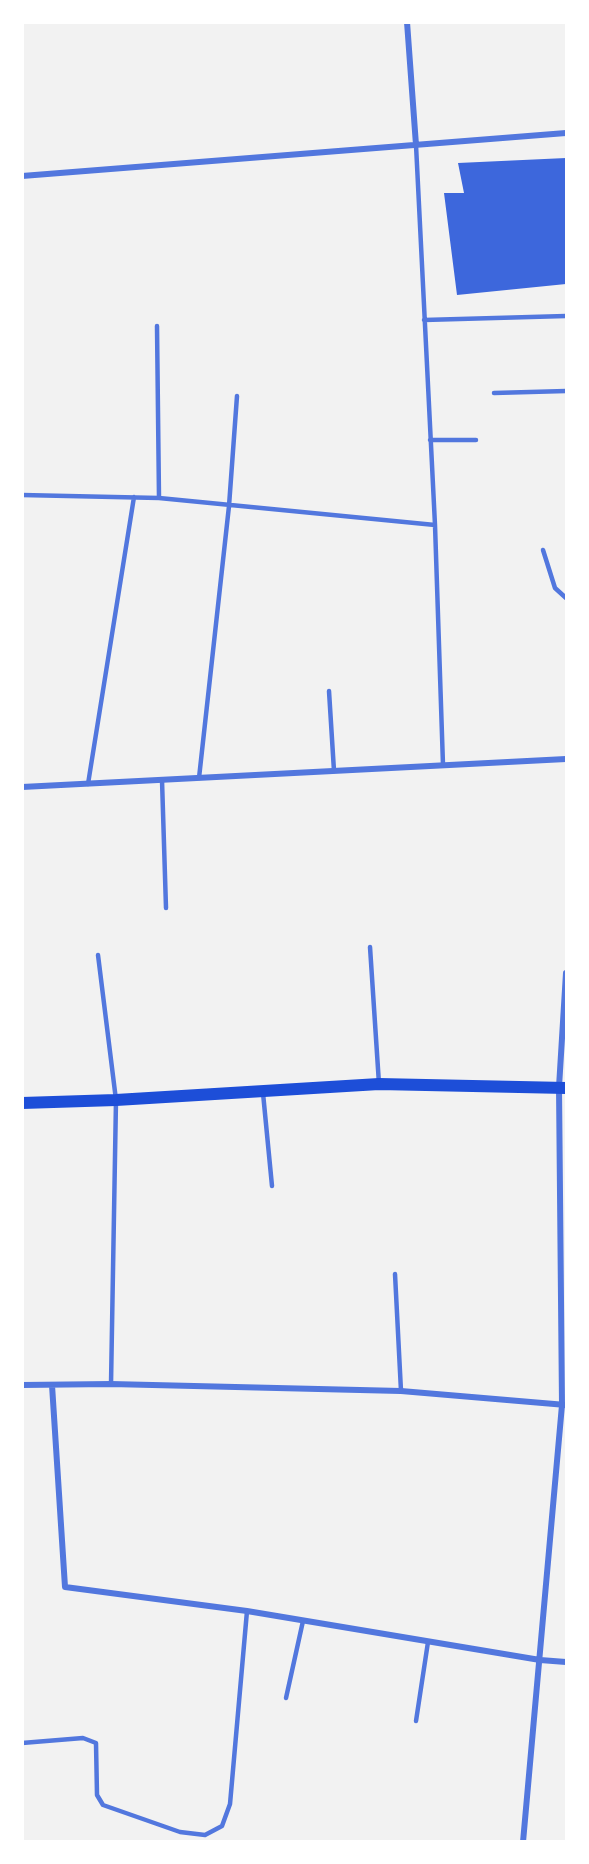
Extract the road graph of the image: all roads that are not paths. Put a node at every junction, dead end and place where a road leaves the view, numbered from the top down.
1 (407, 22) edge
2 (567, 133) edge
3 (416, 145) junction
4 (22, 176) edge
5 (567, 316) edge
6 (424, 320) junction
7 (157, 326) dead end
8 (567, 391) edge
9 (494, 393) dead end
10 (237, 396) dead end
11 (430, 440) junction
12 (476, 440) dead end
13 (22, 495) edge
14 (134, 497) junction
15 (159, 498) junction
16 (229, 506) junction
17 (435, 525) junction
18 (543, 550) dead end
19 (567, 598) edge
20 (329, 691) dead end
21 (567, 759) edge
22 (443, 765) junction
23 (334, 771) junction
24 (199, 778) junction
25 (162, 780) junction
26 (88, 784) junction
27 (22, 787) edge
28 (166, 908) dead end
29 (370, 947) dead end
30 (98, 955) dead end
31 (567, 973) edge
32 (379, 1084) junction
33 (562, 1087) edge
34 (262, 1091) junction
35 (116, 1100) junction
36 (22, 1103) edge
37 (272, 1186) dead end
38 (395, 1274) dead end
39 (111, 1384) junction
40 (22, 1385) edge
41 (52, 1385) junction
42 (401, 1391) junction
43 (564, 1405) edge
44 (247, 1611) junction
45 (303, 1621) junction
46 (428, 1642) junction
47 (540, 1660) junction
48 (567, 1662) edge
49 (286, 1698) dead end
50 (417, 1721) dead end
51 (22, 1743) edge
52 (523, 1842) edge

1 - 3 street
2 - 3 street
3 - 4 street
3 - 6 lane
5 - 6 lane
6 - 11 lane
7 - 15 lane
8 - 9 lane
10 - 16 lane
11 - 12 lane
11 - 17 lane
13 - 14 lane
14 - 15 lane
14 - 26 lane
15 - 16 lane
16 - 17 lane
16 - 24 lane
17 - 22 lane
18 - 19 lane
20 - 23 lane
21 - 22 street
22 - 23 street
23 - 24 street
24 - 25 street
25 - 26 street
25 - 28 lane
26 - 27 street
29 - 32 lane
30 - 35 lane
31 - 33 street
32 - 33 main road
32 - 34 main road
33 - 43 street
34 - 35 main road
34 - 37 lane
35 - 36 main road
35 - 39 lane
38 - 42 lane
39 - 41 street
39 - 42 street
40 - 41 street
41 - 44 street
42 - 43 street
43 - 47 street
44 - 45 street
44 - 51 lane
45 - 46 street
45 - 49 lane
46 - 47 street
46 - 50 lane
47 - 48 street
47 - 52 street

